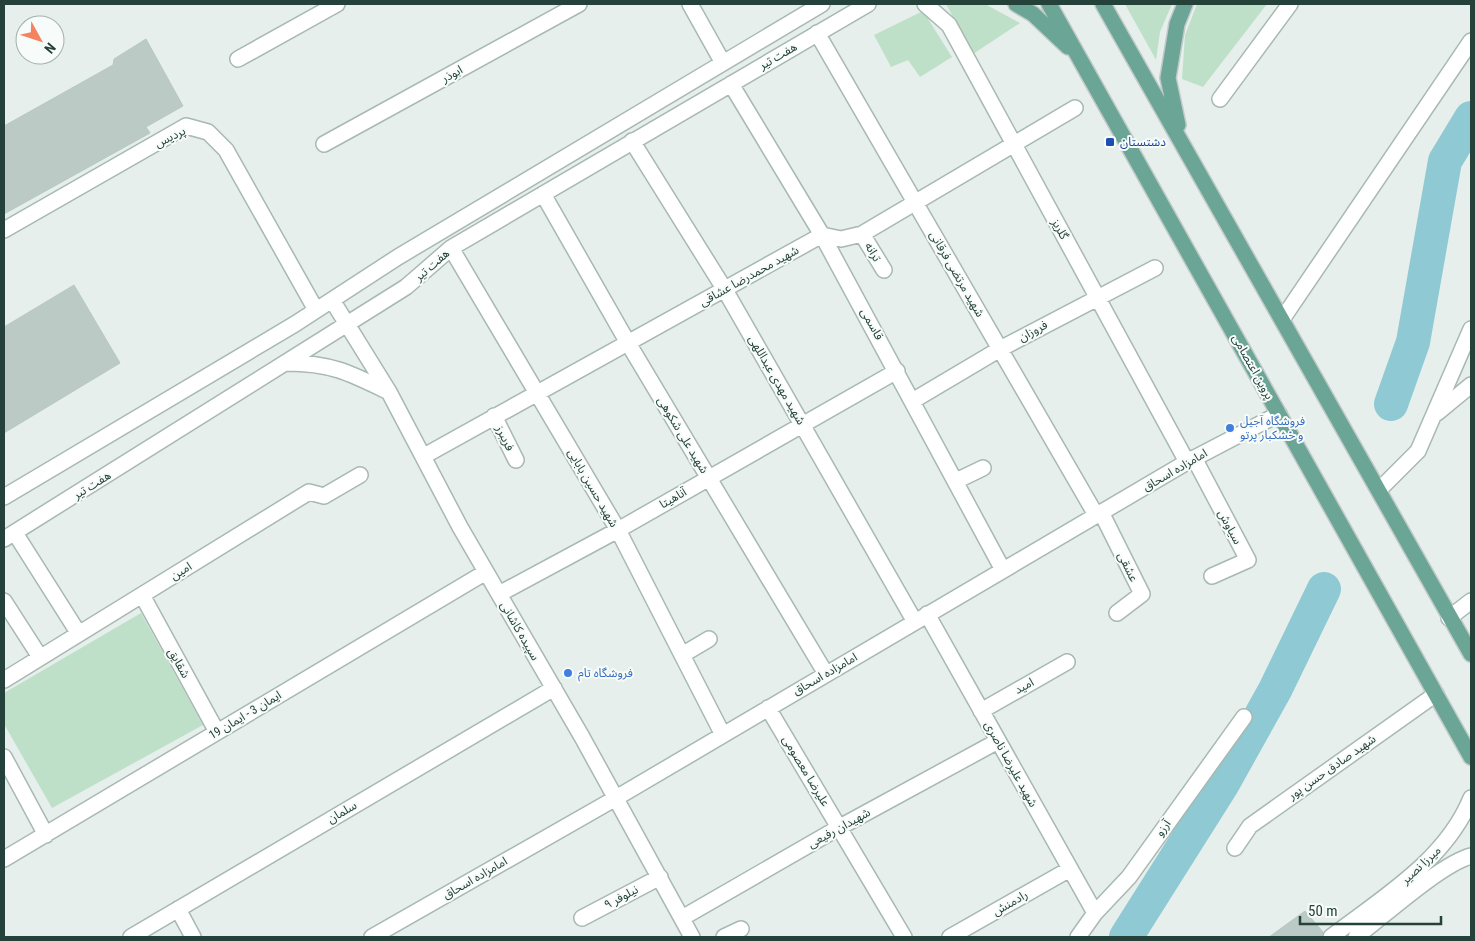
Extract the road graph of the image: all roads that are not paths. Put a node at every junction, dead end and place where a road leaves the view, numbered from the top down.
1 (337, 4) edge
2 (579, 4) edge
3 (690, 4) edge
4 (822, 4) edge
5 (868, 4) edge
6 (925, 4) edge
7 (1016, 4) edge
8 (1049, 4) edge
9 (1103, 4) edge
10 (1185, 4) edge
11 (1290, 4) edge
12 (817, 34) junction
13 (1471, 41) edge
14 (238, 59) dead end
15 (1082, 61) junction
16 (723, 63) junction
17 (730, 84) junction
18 (1220, 98) dead end
19 (1075, 108) dead end
20 (1181, 138) junction
21 (632, 142) junction
22 (324, 144) dead end
23 (1013, 144) junction
24 (543, 194) junction
25 (915, 202) junction
26 (4, 230) edge
27 (862, 234) junction
28 (822, 235) junction
29 (451, 248) junction
30 (1155, 268) dead end
31 (884, 270) dead end
32 (725, 290) junction
33 (1098, 297) junction
34 (332, 300) junction
35 (316, 310) junction
36 (1282, 318) junction
37 (348, 325) junction
38 (1471, 329) edge
39 (628, 343) junction
40 (1000, 349) junction
41 (287, 363) junction
42 (898, 371) junction
43 (1471, 385) edge
44 (389, 392) junction
45 (537, 392) junction
46 (914, 400) junction
47 (1279, 414) junction
48 (1434, 415) junction
49 (494, 416) junction
50 (802, 424) junction
51 (424, 456) junction
52 (516, 460) dead end
53 (1190, 460) junction
54 (982, 468) dead end
55 (360, 475) dead end
56 (708, 478) junction
57 (956, 481) junction
58 (1379, 490) junction
59 (4, 497) edge
60 (1098, 514) junction
61 (618, 530) junction
62 (9, 536) edge
63 (1003, 570) junction
64 (486, 572) junction
65 (1212, 576) dead end
66 (499, 594) junction
67 (142, 595) junction
68 (4, 600) edge
69 (1471, 601) edge
70 (1117, 613) dead end
71 (921, 618) junction
72 (1449, 618) junction
73 (79, 634) junction
74 (709, 639) dead end
75 (1471, 654) edge
76 (682, 655) junction
77 (40, 658) junction
78 (1067, 662) dead end
79 (826, 674) junction
80 (4, 680) edge
81 (554, 688) junction
82 (1436, 694) junction
83 (768, 708) junction
84 (981, 710) junction
85 (1244, 717) dead end
86 (217, 732) junction
87 (723, 734) junction
88 (998, 741) junction
89 (1471, 757) edge
90 (4, 758) edge
91 (616, 798) junction
92 (1471, 798) edge
93 (840, 827) junction
94 (46, 835) junction
95 (1235, 848) dead end
96 (1471, 856) edge
97 (4, 860) edge
98 (1426, 861) junction
99 (1070, 869) junction
100 (1437, 874) junction
101 (660, 877) junction
102 (178, 909) junction
103 (1095, 913) junction
104 (582, 918) dead end
105 (682, 918) junction
106 (741, 929) dead end
107 (391, 933) edge
108 (131, 937) edge
109 (193, 937) edge
110 (372, 937) edge
111 (692, 937) edge
112 (724, 937) edge
113 (904, 937) edge
114 (950, 937) edge
115 (1078, 937) edge
116 (1331, 937) edge
117 (1356, 937) edge

1 - 14 street
2 - 22 street, ابوذر
3 - 16 street
4 - 16 street, هفت تیر
5 - 12 street, هفت تیر
6 - 23 street, گلریز
7 - 15 main road
8 - 15 main road, پروین اعتصامی
9 - 20 main road
10 - 20 main road
11 - 18 street
12 - 17 street, هفت تیر
12 - 25 street, شهید مرتضی فرقانی
13 - 36 street
15 - 47 main road, پروین اعتصامی
16 - 34 street, هفت تیر
17 - 21 street, هفت تیر
17 - 28 street, قاسمی
19 - 23 street
20 - 36 main road
21 - 24 street, هفت تیر
21 - 32 street, شهید مهدی عبداللهی
23 - 25 street
23 - 33 street, گلریز
24 - 29 street, هفت تیر
24 - 39 street, شهید علی شکوهی
25 - 27 street
25 - 40 street, شهید مرتضی فرقانی
26 - 35 street, پردیس
27 - 28 street
27 - 31 street, ترانه
28 - 32 street, شهید محمدرضا عشاقی
28 - 42 street, قاسمی
29 - 37 street, هفت تیر
29 - 45 street, شهید حسین بابایی
30 - 33 street, فروزان
32 - 39 street, شهید محمدرضا عشاقی
32 - 50 street, شهید مهدی عبداللهی
33 - 40 street, فروزان
33 - 53 street, گلریز
34 - 35 street, هفت تیر
34 - 37 street, سپیده کاشانی
35 - 59 street, هفت تیر
36 - 58 main road
37 - 41 street, هفت تیر
37 - 44 street, سپیده کاشانی
38 - 48 street
39 - 45 street, شهید محمدرضا عشاقی
39 - 56 street, شهید علی شکوهی
40 - 46 street, فروزان
40 - 60 street, شهید مرتضی فرقانی
41 - 44 street
41 - 62 street, هفت تیر
42 - 46 street, قاسمی
42 - 50 street, آناهیتا
43 - 48 street
44 - 51 street, سپیده کاشانی
45 - 49 street, شهید محمدرضا عشاقی
45 - 61 street, شهید حسین بابایی
46 - 57 street, قاسمی
47 - 53 street, امامزاده اسحاق
47 - 82 main road, پروین اعتصامی
48 - 58 street
49 - 51 street, شهید محمدرضا عشاقی
49 - 52 street, فریبرز
50 - 56 street, آناهیتا
50 - 71 street, شهید مهدی عبداللهی
51 - 64 street, سپیده کاشانی
53 - 60 street, امامزاده اسحاق
53 - 65 street, سیاوش
54 - 57 street
55 - 67 street, امین
56 - 61 street, آناهیتا
56 - 79 street, شهید علی شکوهی
57 - 63 street, قاسمی
58 - 72 main road
60 - 63 street, امامزاده اسحاق
60 - 70 street, عشقی
61 - 66 street, آناهیتا
61 - 76 street, شهید حسین بابایی
62 - 73 street
63 - 71 street, امامزاده اسحاق
64 - 66 street, سپیده کاشانی
64 - 86 street, ایمان 3 - ایمان 19
66 - 81 street, سپیده کاشانی
67 - 73 street, امین
67 - 86 street, شقایق
68 - 77 street
69 - 72 street
71 - 79 street, امامزاده اسحاق
71 - 84 street, شهید علیرضا ناصری
72 - 75 main road
73 - 77 street, امین
74 - 76 street
76 - 87 street, شهید حسین بابایی
77 - 80 street, امین
78 - 84 street, امید
79 - 83 street, امامزاده اسحاق
81 - 91 street, سپیده کاشانی
81 - 102 street, سلمان
82 - 89 main road, پروین اعتصامی
82 - 95 street, شهید صادق حسن پور
83 - 87 street, امامزاده اسحاق
83 - 93 street, علیرضا معصومی
84 - 88 street, شهید علیرضا ناصری
85 - 103 street, آرزو
86 - 94 street, ایمان 3 - ایمان 19
87 - 91 street, امامزاده اسحاق
88 - 93 street, شهیدان رفیعی
88 - 99 street, شهید علیرضا ناصری
90 - 94 street
91 - 101 street, سپیده کاشانی
91 - 107 street, امامزاده اسحاق
92 - 98 street, میرزا نصیر
93 - 105 street, شهیدان رفیعی
93 - 113 street, علیرضا معصومی
94 - 97 street, ایمان 3 - ایمان 19
96 - 100 street, میرزا نصیر
98 - 100 street
98 - 116 street, میرزا نصیر
99 - 103 street, شهید علیرضا ناصری
99 - 114 street, رادمنش
100 - 117 street, میرزا نصیر
101 - 104 street, نیلوفر ۹
101 - 105 street, سپیده کاشانی
102 - 108 street, سلمان
102 - 109 street
103 - 115 street, آرزو
105 - 111 street, سپیده کاشانی
106 - 112 street
107 - 110 street, امامزاده اسحاق

